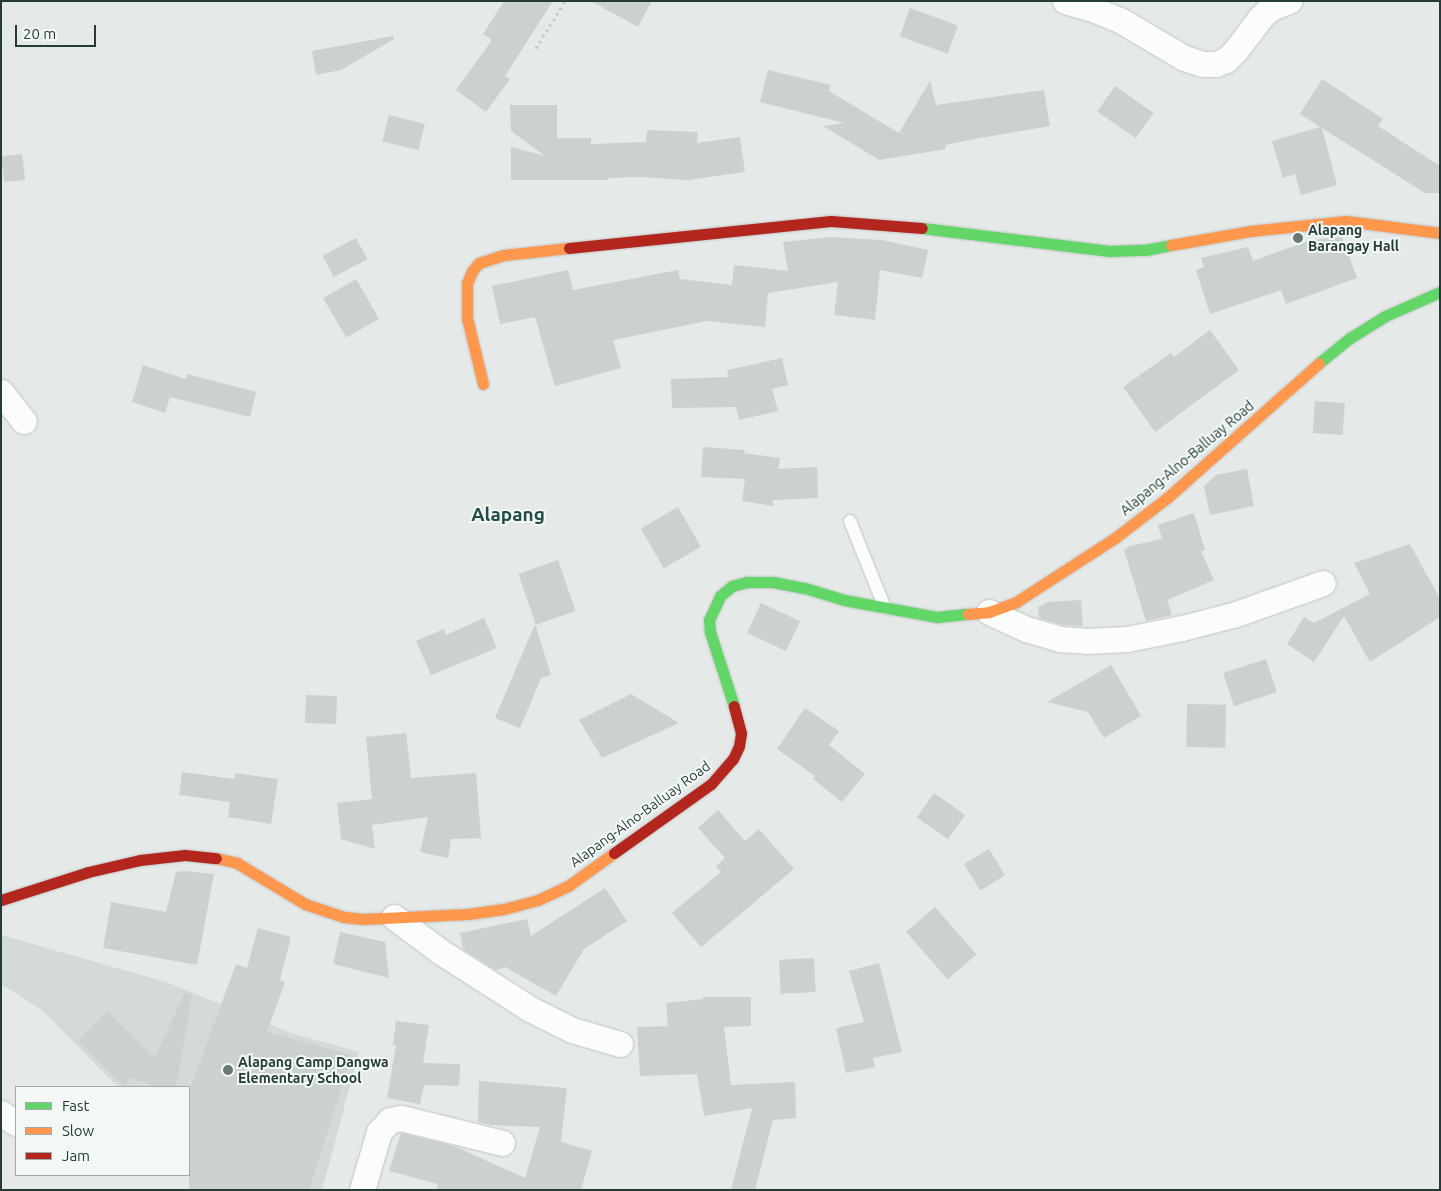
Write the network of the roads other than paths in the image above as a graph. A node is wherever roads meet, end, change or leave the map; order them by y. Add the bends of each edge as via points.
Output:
1 (1065, 1) edge
2 (1289, 1) edge
3 (1440, 233) edge
4 (1440, 292) edge
5 (482, 384) dead end
6 (1, 392) edge
7 (24, 421) dead end
8 (850, 520) dead end
9 (1323, 583) dead end
10 (885, 608) junction
11 (989, 612) junction
12 (2, 896) edge
13 (394, 917) junction
14 (620, 1044) dead end
15 (1, 1113) edge
16 (15, 1122) edge
17 (502, 1143) dead end
18 (365, 1189) edge

1 - 2 street via 1120,20 1184,58 1202,64 1226,60 1269,9
3 - 5 main road via 1346,220 1250,231 1145,250 1110,251 893,225 831,221 504,255 479,263 467,283 467,318
4 - 11 main road, Alapang-Alno-Balluay Road via 1383,317 1350,338 1316,364 1167,498 1115,538 1042,587
6 - 7 street
8 - 10 lane
9 - 11 street via 1236,614 1127,639 1060,639 1026,629
10 - 11 main road, Alapang-Alno-Balluay Road via 936,617
10 - 13 main road, Alapang-Alno-Balluay Road via 773,582 747,582 732,586 714,606 709,626 741,733 733,759 711,784 568,886 538,900 468,914
12 - 13 main road, Alapang-Alno-Balluay Road via 140,860 185,855 237,863 322,912 363,919
13 - 14 street via 538,1014 572,1030
15 - 16 street
17 - 18 street via 401,1118 390,1120 379,1132

